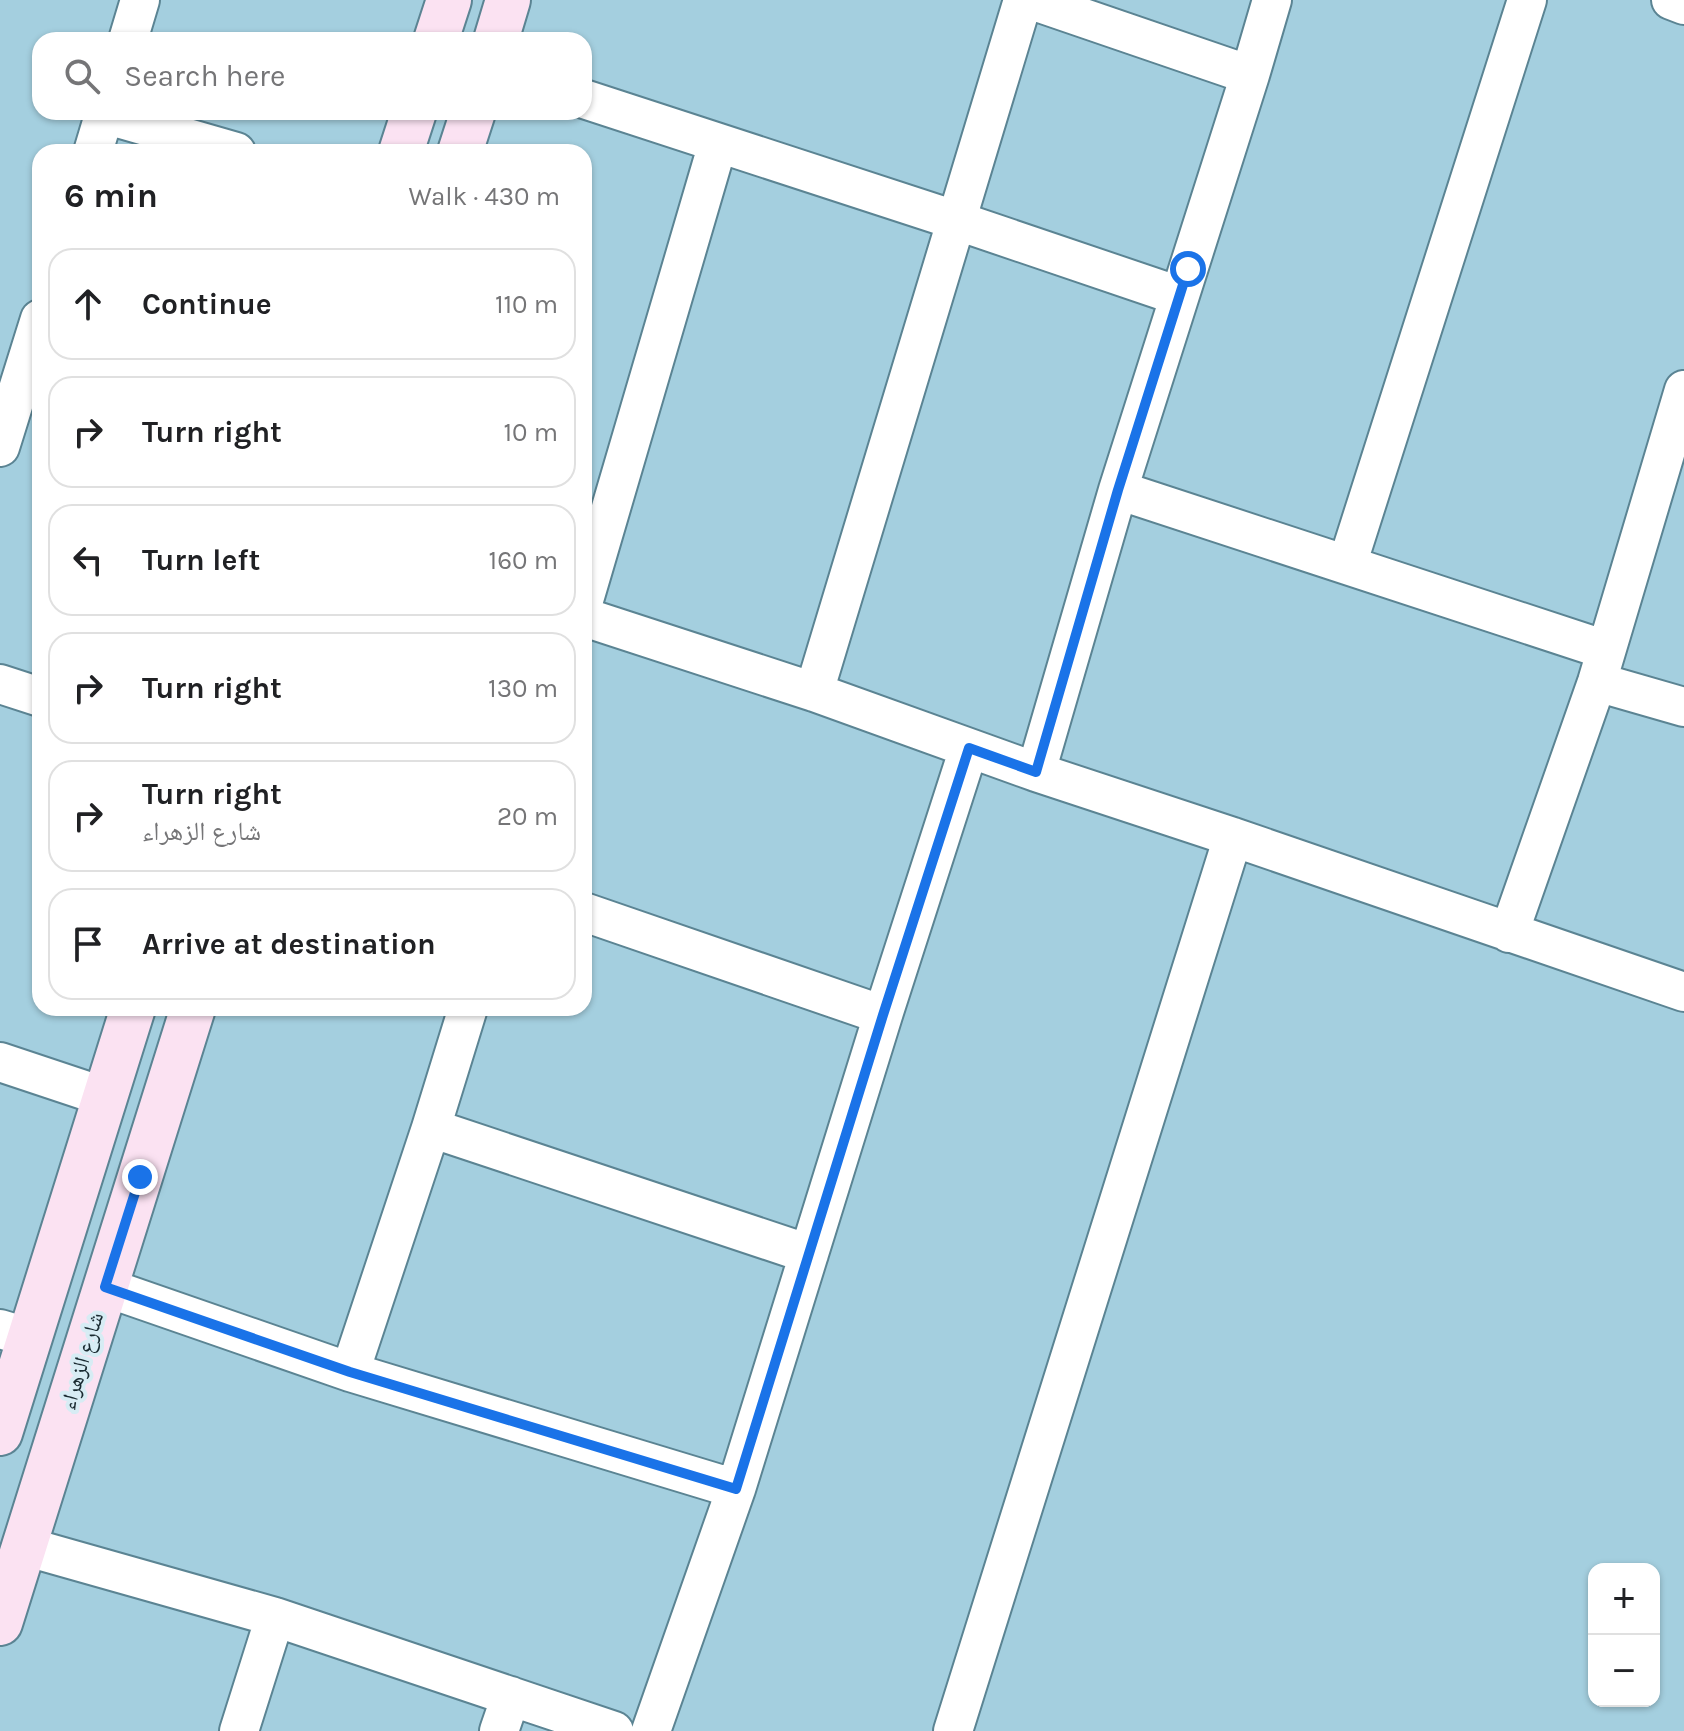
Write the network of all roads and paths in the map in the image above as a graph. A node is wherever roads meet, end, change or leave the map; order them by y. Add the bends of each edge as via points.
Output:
1 (140, 0) edge
2 (449, 0) edge
3 (508, 0) edge
4 (1023, 0) edge
5 (1031, 0) edge
6 (1272, 0) edge
7 (1527, 0) edge
8 (1671, 0) edge
9 (1684, 5) edge
10 (130, 32) edge
11 (439, 32) edge
12 (498, 32) edge
13 (1250, 75) junction
14 (592, 102) edge
15 (103, 120) edge
16 (129, 120) edge
17 (411, 120) edge
18 (470, 120) edge
19 (718, 143) junction
20 (95, 144) edge
21 (209, 144) edge
22 (404, 144) edge
23 (463, 144) edge
24 (955, 220) junction
25 (1179, 296) junction
26 (32, 334) edge
27 (11, 374) edge
28 (1684, 390) edge
29 (0, 447) edge
30 (1118, 490) junction
31 (1347, 565) junction
32 (592, 573) edge
33 (592, 620) edge
34 (1602, 666) junction
35 (0, 684) edge
36 (814, 692) junction
37 (32, 694) edge
38 (1684, 707) edge
39 (969, 748) junction
40 (1036, 772) junction
41 (1233, 837) junction
42 (592, 915) edge
43 (1509, 933) junction
44 (1684, 992) edge
45 (883, 1015) junction
46 (190, 1016) edge
47 (466, 1016) edge
48 (128, 1022) edge
49 (177, 1058) junction
50 (0, 1062) edge
51 (105, 1097) junction
52 (431, 1128) junction
53 (809, 1254) junction
54 (105, 1287) junction
55 (15, 1333) edge
56 (350, 1372) junction
57 (0, 1433) edge
58 (736, 1489) junction
59 (24, 1546) junction
60 (275, 1617) junction
61 (0, 1623) edge
62 (505, 1714) edge
63 (239, 1731) edge
64 (614, 1731) edge
65 (651, 1731) edge
66 (953, 1731) edge

1 - 10 street
2 - 11 main road
3 - 12 main road
4 - 24 street
5 - 13 street
6 - 13 street
7 - 31 street
8 - 9 street
13 - 25 street
14 - 19 street
15 - 20 street
16 - 21 street
17 - 22 main road
18 - 23 main road
19 - 24 street
19 - 32 street
24 - 25 street
24 - 36 street
25 - 30 street
26 - 27 street
27 - 29 street
28 - 34 street
30 - 31 street
30 - 40 street
31 - 34 street
33 - 36 street
34 - 38 street
34 - 43 street
35 - 37 street
36 - 39 street
39 - 40 street
39 - 45 street
40 - 41 street
41 - 43 street
41 - 66 street
42 - 45 street
43 - 44 street
45 - 53 street
46 - 49 main road, شارع الزهراء
47 - 52 street
48 - 49 main road via 163,1042
48 - 51 main road
49 - 54 main road, شارع الزهراء
50 - 51 street
51 - 55 main road
52 - 53 street
52 - 56 street
53 - 58 street
54 - 56 street
54 - 59 main road, شارع الزهراء
55 - 57 main road
56 - 58 street
58 - 65 street
59 - 60 street
59 - 61 main road, شارع الزهراء
60 - 62 street
60 - 63 street
62 - 64 street

